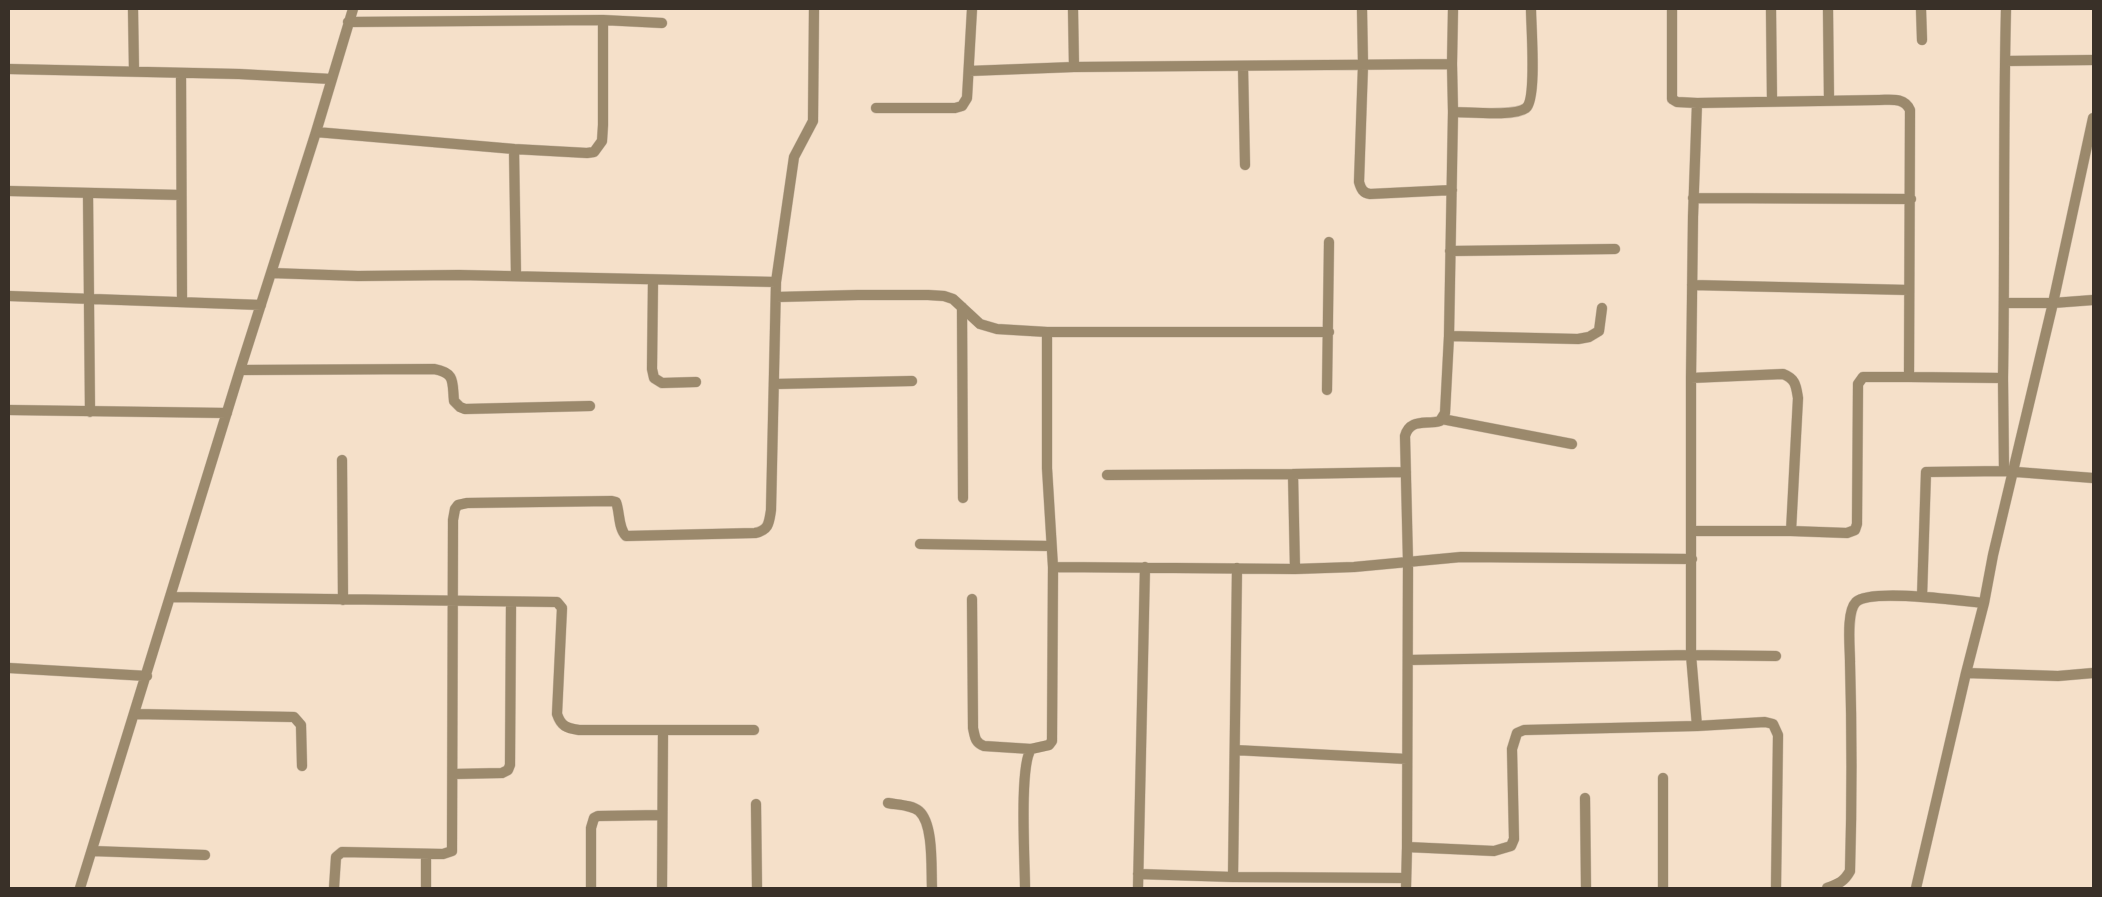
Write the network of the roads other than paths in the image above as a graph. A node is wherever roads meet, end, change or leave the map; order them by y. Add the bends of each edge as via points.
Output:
1 (133, 9) edge
2 (353, 9) edge
3 (814, 9) edge
4 (972, 9) edge
5 (1074, 9) edge
6 (1362, 9) edge
7 (1453, 9) edge
8 (1531, 9) edge
9 (1672, 9) edge
10 (1771, 9) edge
11 (1828, 9) edge
12 (1921, 9) edge
13 (2006, 9) edge
14 (603, 20) junction
15 (348, 22) junction
16 (662, 23) dead end
17 (1922, 40) dead end
18 (2093, 60) edge
19 (2005, 61) junction
20 (1452, 64) junction
21 (1363, 65) junction
22 (1243, 66) junction
23 (1074, 67) junction
24 (9, 69) edge
25 (134, 71) junction
26 (969, 71) junction
27 (181, 73) junction
28 (332, 79) junction
29 (1772, 101) junction
30 (1829, 101) junction
31 (1697, 103) junction
32 (876, 108) dead end
33 (1453, 112) junction
34 (2093, 118) edge
35 (316, 132) junction
36 (514, 149) junction
37 (1245, 165) dead end
38 (1452, 190) junction
39 (9, 191) edge
40 (88, 193) junction
41 (181, 195) junction
42 (1693, 198) junction
43 (1911, 199) junction
44 (1329, 242) dead end
45 (1615, 249) dead end
46 (1450, 251) junction
47 (271, 273) junction
48 (516, 276) junction
49 (654, 280) junction
50 (776, 282) junction
51 (1692, 285) junction
52 (1909, 290) junction
53 (9, 296) edge
54 (776, 297) junction
55 (88, 299) junction
56 (2093, 300) edge
57 (182, 302) junction
58 (2004, 303) junction
59 (2053, 303) junction
60 (261, 305) junction
61 (962, 307) junction
62 (1602, 308) dead end
63 (1047, 332) junction
64 (1329, 332) junction
65 (1449, 336) junction
66 (240, 370) junction
67 (1909, 377) junction
68 (1691, 378) junction
69 (2003, 378) junction
70 (912, 381) dead end
71 (696, 382) dead end
72 (775, 384) junction
73 (1328, 390) dead end
74 (590, 406) dead end
75 (9, 410) edge
76 (90, 412) junction
77 (227, 413) junction
78 (1442, 419) junction
79 (1572, 444) dead end
80 (342, 460) dead end
81 (1406, 472) junction
82 (2009, 472) junction
83 (1292, 474) junction
84 (1107, 475) dead end
85 (2093, 478) edge
86 (963, 498) dead end
87 (1691, 531) junction
88 (1791, 531) junction
89 (920, 544) dead end
90 (1051, 546) junction
91 (1692, 559) junction
92 (1408, 562) junction
93 (1053, 567) junction
94 (1145, 567) junction
95 (1237, 568) junction
96 (1295, 569) junction
97 (171, 597) junction
98 (1922, 597) junction
99 (972, 599) dead end
100 (343, 600) junction
101 (454, 602) junction
102 (511, 603) junction
103 (1984, 603) junction
104 (1691, 655) junction
105 (1776, 656) dead end
106 (1408, 660) junction
107 (9, 668) edge
108 (1966, 673) junction
109 (2093, 673) edge
110 (147, 676) junction
111 (135, 714) junction
112 (1697, 726) junction
113 (663, 730) junction
114 (754, 730) dead end
115 (1031, 749) junction
116 (1235, 750) junction
117 (1407, 759) junction
118 (302, 766) dead end
119 (453, 774) junction
120 (1664, 778) dead end
121 (1585, 798) dead end
122 (888, 803) dead end
123 (756, 804) dead end
124 (662, 815) junction
125 (1407, 847) junction
126 (92, 851) junction
127 (426, 854) junction
128 (205, 855) dead end
129 (1138, 874) junction
130 (1233, 877) junction
131 (1406, 883) edge
132 (80, 888) edge
133 (334, 888) edge
134 (426, 888) edge
135 (591, 888) edge
136 (662, 888) edge
137 (757, 888) edge
138 (932, 888) edge
139 (1025, 888) edge
140 (1138, 888) edge
141 (1586, 888) edge
142 (1663, 888) edge
143 (1776, 888) edge
144 (1827, 888) edge
145 (1916, 888) edge

1 - 25 street
2 - 15 street
3 - 50 street via 813,121 794,157
4 - 26 street
5 - 23 street
6 - 21 street
7 - 20 street
8 - 33 street via 1533,86 1531,101 1526,108 1511,112
9 - 31 street via 1672,99
10 - 29 street
11 - 30 street
12 - 17 street
13 - 19 street
14 - 15 street
14 - 16 street
14 - 36 street via 604,107 602,141 598,148 586,153
15 - 28 street
18 - 19 street
19 - 58 street
20 - 21 street
20 - 33 street
21 - 22 street
21 - 38 street via 1361,189 1370,194
22 - 23 street
22 - 37 street
23 - 26 street
24 - 25 street
25 - 27 street
26 - 32 street via 967,98 962,106
27 - 28 street
27 - 41 street
28 - 35 street
29 - 30 street
29 - 31 street
30 - 43 street via 1897,100 1908,105
31 - 42 street
33 - 38 street
34 - 59 street
35 - 36 street
35 - 47 street
36 - 48 street
38 - 46 street
39 - 40 street
40 - 41 street
40 - 55 street
41 - 57 street
42 - 43 street
42 - 51 street
43 - 52 street
44 - 64 street
45 - 46 street
46 - 65 street
47 - 48 street
47 - 60 street
48 - 49 street
49 - 50 street
49 - 71 street via 654,378 662,383
50 - 54 street
51 - 52 street
51 - 68 street
52 - 67 street
53 - 55 street
54 - 61 street via 928,295 953,299
54 - 72 street
55 - 57 street
55 - 76 street
56 - 59 street
57 - 60 street
58 - 59 street
58 - 69 street
59 - 82 street
60 - 66 street
61 - 63 street via 980,324 997,329
61 - 86 street
62 - 65 street via 1598,331 1589,337
63 - 64 street
63 - 90 street via 1047,468
64 - 73 street
65 - 78 street via 1446,403
66 - 74 street via 434,369 449,374 454,401 465,409
66 - 77 street
67 - 69 street
67 - 88 street via 1863,377 1858,384 1855,530 1848,533
68 - 87 street
68 - 88 street via 1783,374 1795,383 1798,398
69 - 82 street
70 - 72 street
72 - 101 street via 771,510 764,531 626,536 616,502 612,501 458,505 453,520
75 - 76 street
76 - 77 street
77 - 97 street
78 - 79 street
78 - 81 street via 1407,428
80 - 100 street
81 - 83 street
81 - 92 street
82 - 85 street
82 - 98 street via 1926,472
82 - 103 street
83 - 84 street
83 - 96 street
87 - 88 street
87 - 91 street
89 - 90 street
90 - 93 street
91 - 92 street via 1461,557
91 - 104 street
92 - 96 street
92 - 106 street
93 - 94 street
93 - 115 street via 1052,741 1049,745
94 - 95 street
94 - 129 street
95 - 96 street
95 - 116 street
97 - 100 street
97 - 110 street
98 - 103 street
98 - 144 street via 1864,598 1851,609 1850,871 1846,879
99 - 115 street via 975,740 984,746
100 - 101 street
101 - 102 street
101 - 119 street
102 - 113 street via 554,602 562,608 557,714 566,728
102 - 119 street via 510,765 502,773
103 - 108 street
104 - 105 street
104 - 106 street
104 - 112 street
106 - 117 street
107 - 110 street
108 - 109 street via 2058,676
108 - 145 street
110 - 111 street
111 - 118 street via 294,717 301,725
111 - 126 street
112 - 125 street via 1524,730 1517,733 1512,749 1514,839 1511,846 1494,851
112 - 143 street via 1765,722 1773,724 1776,729 1779,772
113 - 114 street
113 - 124 street
115 - 139 street via 1026,765
116 - 117 street
116 - 130 street
117 - 125 street
119 - 127 street via 452,851
120 - 142 street
121 - 141 street
122 - 138 street via 913,808 924,816 929,829
123 - 137 street
124 - 135 street via 594,818 591,828
124 - 136 street
125 - 131 street
126 - 128 street
126 - 132 street
127 - 133 street via 342,852 335,864
127 - 134 street
129 - 130 street
129 - 140 street
130 - 131 street

